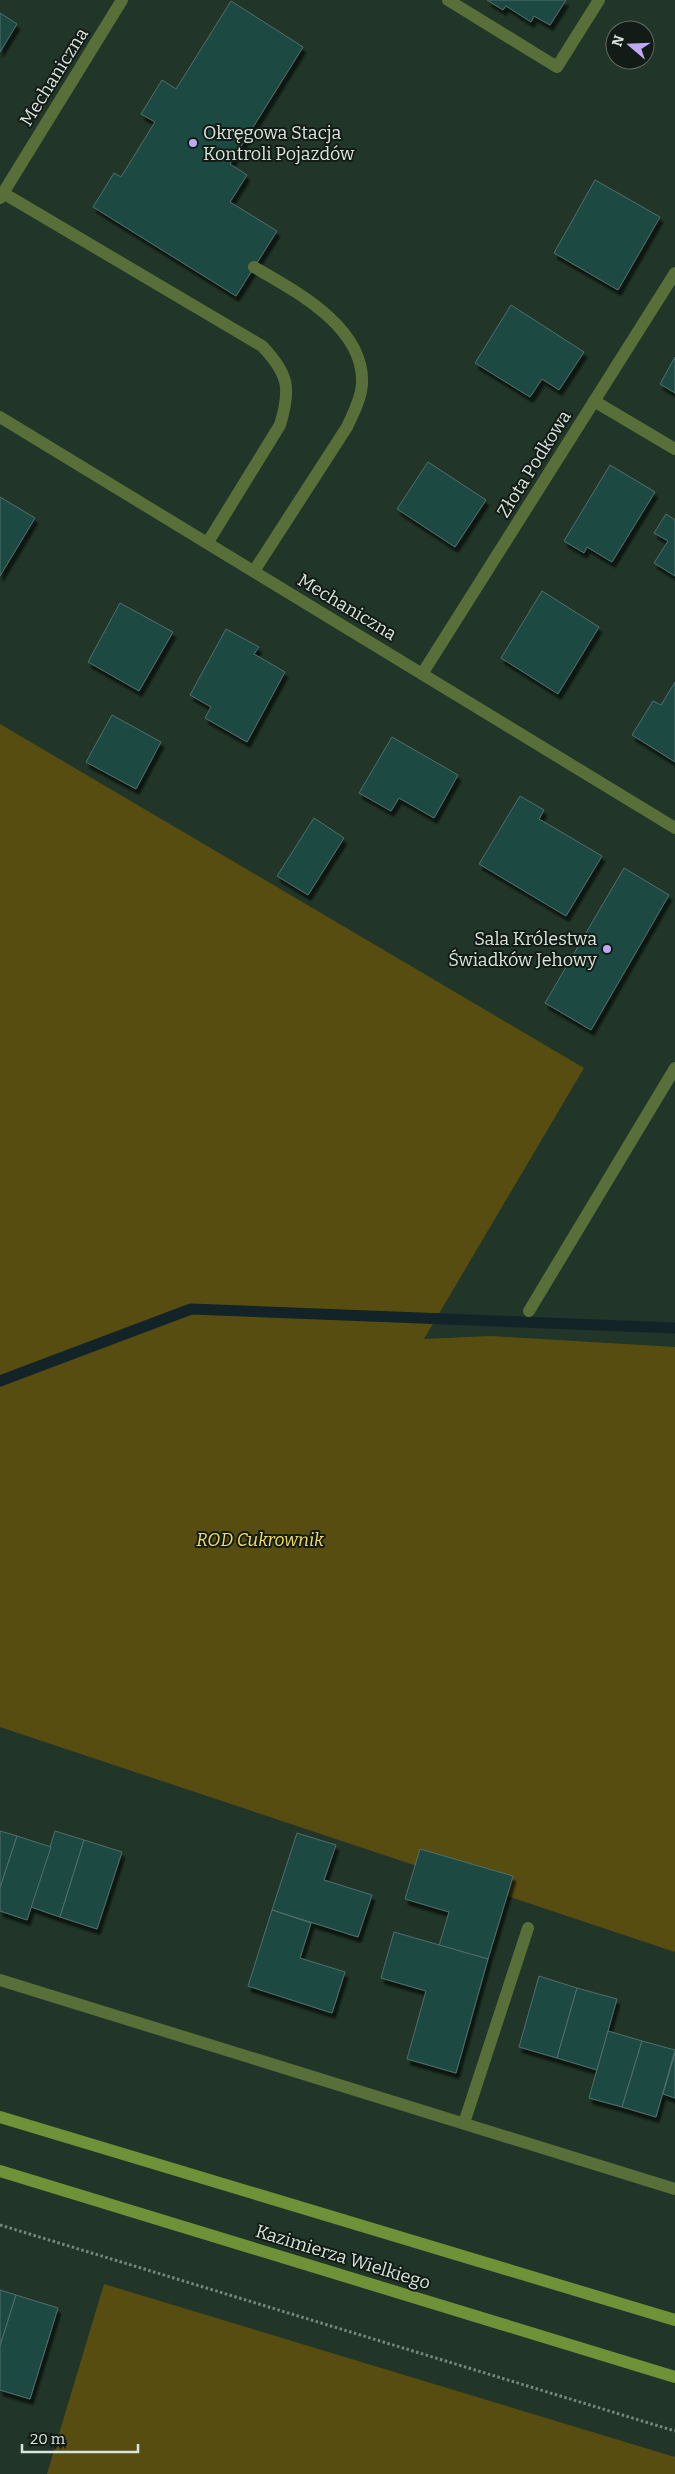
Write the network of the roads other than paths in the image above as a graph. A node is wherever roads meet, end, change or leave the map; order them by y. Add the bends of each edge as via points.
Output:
1 (122, 0) edge
2 (448, 0) edge
3 (599, 0) edge
4 (2, 196) edge
5 (254, 267) dead end
6 (675, 272) edge
7 (594, 400) junction
8 (0, 417) edge
9 (675, 449) edge
10 (208, 542) junction
11 (254, 571) junction
12 (422, 674) junction
13 (675, 828) edge
14 (675, 1068) edge
15 (529, 1311) dead end
16 (528, 1928) dead end
17 (0, 1980) edge
18 (0, 2117) edge
19 (464, 2123) junction
20 (0, 2171) edge
21 (675, 2189) edge
22 (675, 2320) edge
23 (675, 2377) edge

1 - 4 street, Mechaniczna
2 - 3 street via 557,67
4 - 10 street via 262,346 279,364 286,381 286,405 280,425
5 - 11 street via 303,296 332,320 348,340 358,362 362,383 347,427
6 - 7 street, Złota Podkowa
7 - 9 street
7 - 12 street, Złota Podkowa
8 - 10 street, Mechaniczna
10 - 11 street, Mechaniczna
11 - 12 street, Mechaniczna
12 - 13 street, Mechaniczna
14 - 15 street
16 - 19 street
17 - 19 street
18 - 22 main road, Kazimierza Wielkiego
19 - 21 street
20 - 23 main road, Kazimierza Wielkiego

